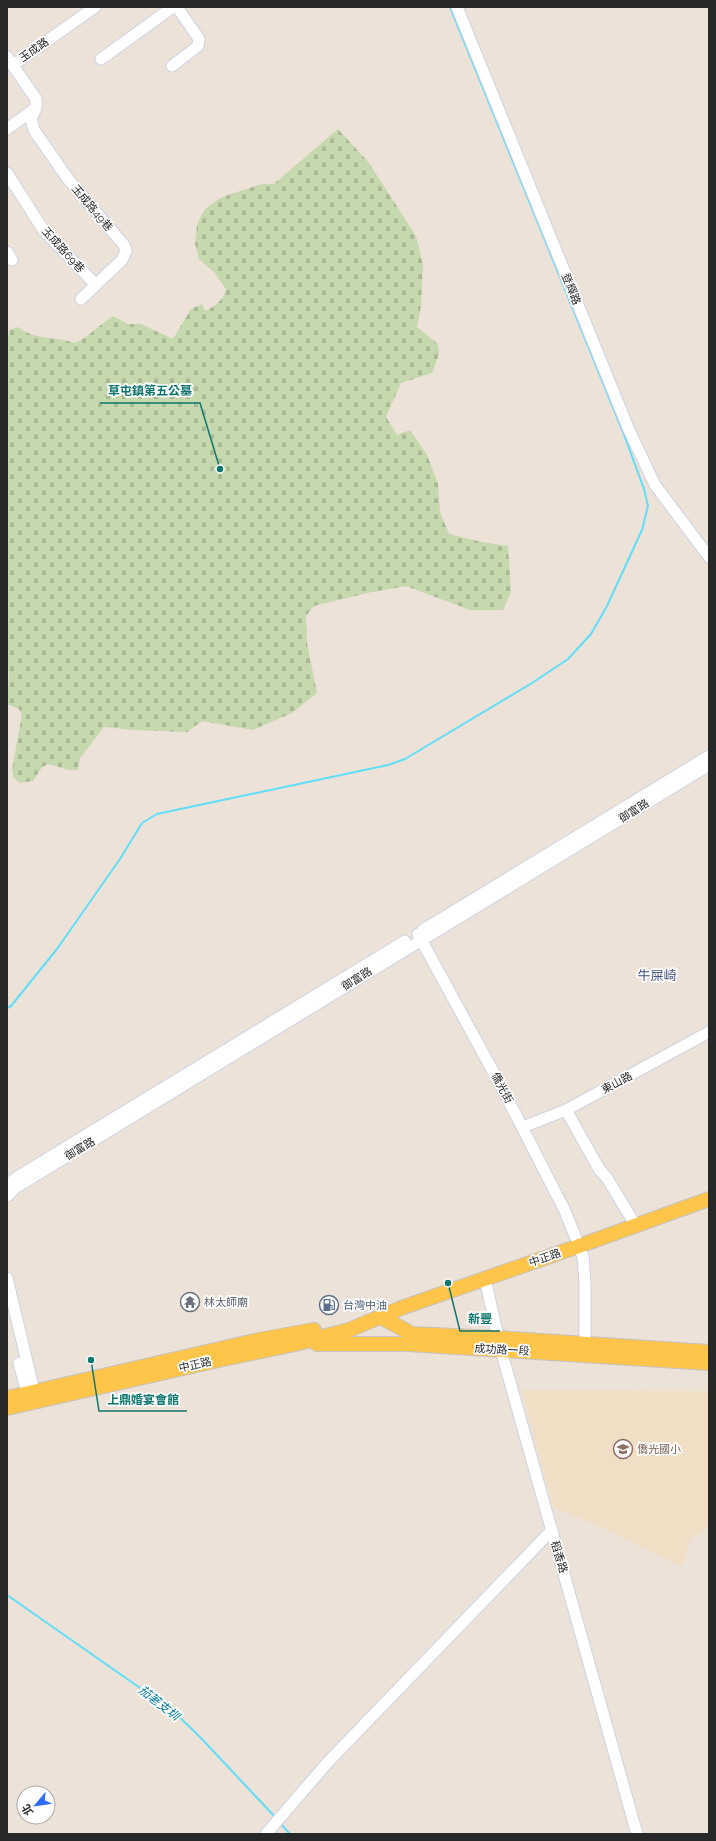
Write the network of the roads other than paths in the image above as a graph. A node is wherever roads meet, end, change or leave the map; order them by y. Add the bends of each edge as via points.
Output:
1 (95, 7) edge
2 (173, 7) edge
3 (176, 7) edge
4 (457, 7) edge
5 (101, 60) dead end
6 (10, 61) edge
7 (172, 66) dead end
8 (36, 108) junction
9 (7, 129) edge
10 (7, 173) edge
11 (96, 285) junction
12 (81, 299) dead end
13 (709, 557) edge
14 (709, 756) edge
15 (709, 765) edge
16 (420, 936) junction
17 (709, 1032) edge
18 (566, 1110) junction
19 (522, 1127) junction
20 (7, 1185) edge
21 (7, 1196) edge
22 (709, 1199) edge
23 (636, 1226) junction
24 (579, 1246) junction
25 (7, 1278) edge
26 (485, 1279) junction
27 (7, 1311) edge
28 (381, 1316) junction
29 (295, 1344) junction
30 (499, 1344) junction
31 (585, 1350) junction
32 (709, 1352) edge
33 (709, 1363) edge
34 (30, 1396) junction
35 (7, 1398) edge
36 (7, 1408) edge
37 (552, 1530) junction
38 (266, 1834) edge
39 (637, 1834) edge

1 - 6 street, 玉成路
2 - 5 street
3 - 7 street via 199,39 198,46
4 - 13 street, 登輝路 via 630,434 655,485
6 - 8 street, 玉成路 via 36,99
8 - 9 street
8 - 11 street, 玉成路49巷 via 31,119 34,130 68,179 124,245 126,251 122,260
10 - 11 street, 玉成路69巷 via 44,231
11 - 12 street, 玉成路49巷
14 - 16 street, 御富路
15 - 16 street, 御富路 via 515,885
16 - 19 street, 僑光街
16 - 20 street, 御富路
16 - 21 street, 御富路 via 14,1188
17 - 18 street, 東山路
18 - 19 street, 東山路
18 - 23 street via 598,1169 607,1178
19 - 24 street, 僑光街 via 565,1211
22 - 23 main road, 中正路
23 - 24 main road, 中正路
24 - 26 main road, 中正路
24 - 31 street, 僑光街 via 583,1257 585,1283
25 - 34 street
26 - 28 main road, 中正路
26 - 30 street, 稻香路
27 - 34 street
28 - 29 main road, 中正路 via 349,1330
28 - 30 main road, 成功路一段 via 412,1334
28 - 34 main road, 中正路 via 259,1340
29 - 30 main road, 成功路一段
29 - 34 main road, 中正路
30 - 31 main road, 成功路一段
30 - 37 street, 稻香路
31 - 32 main road, 成功路一段
31 - 33 main road, 成功路一段
34 - 35 main road, 中正路
34 - 36 main road, 中正路
37 - 38 street via 328,1762
37 - 39 street, 稻香路

